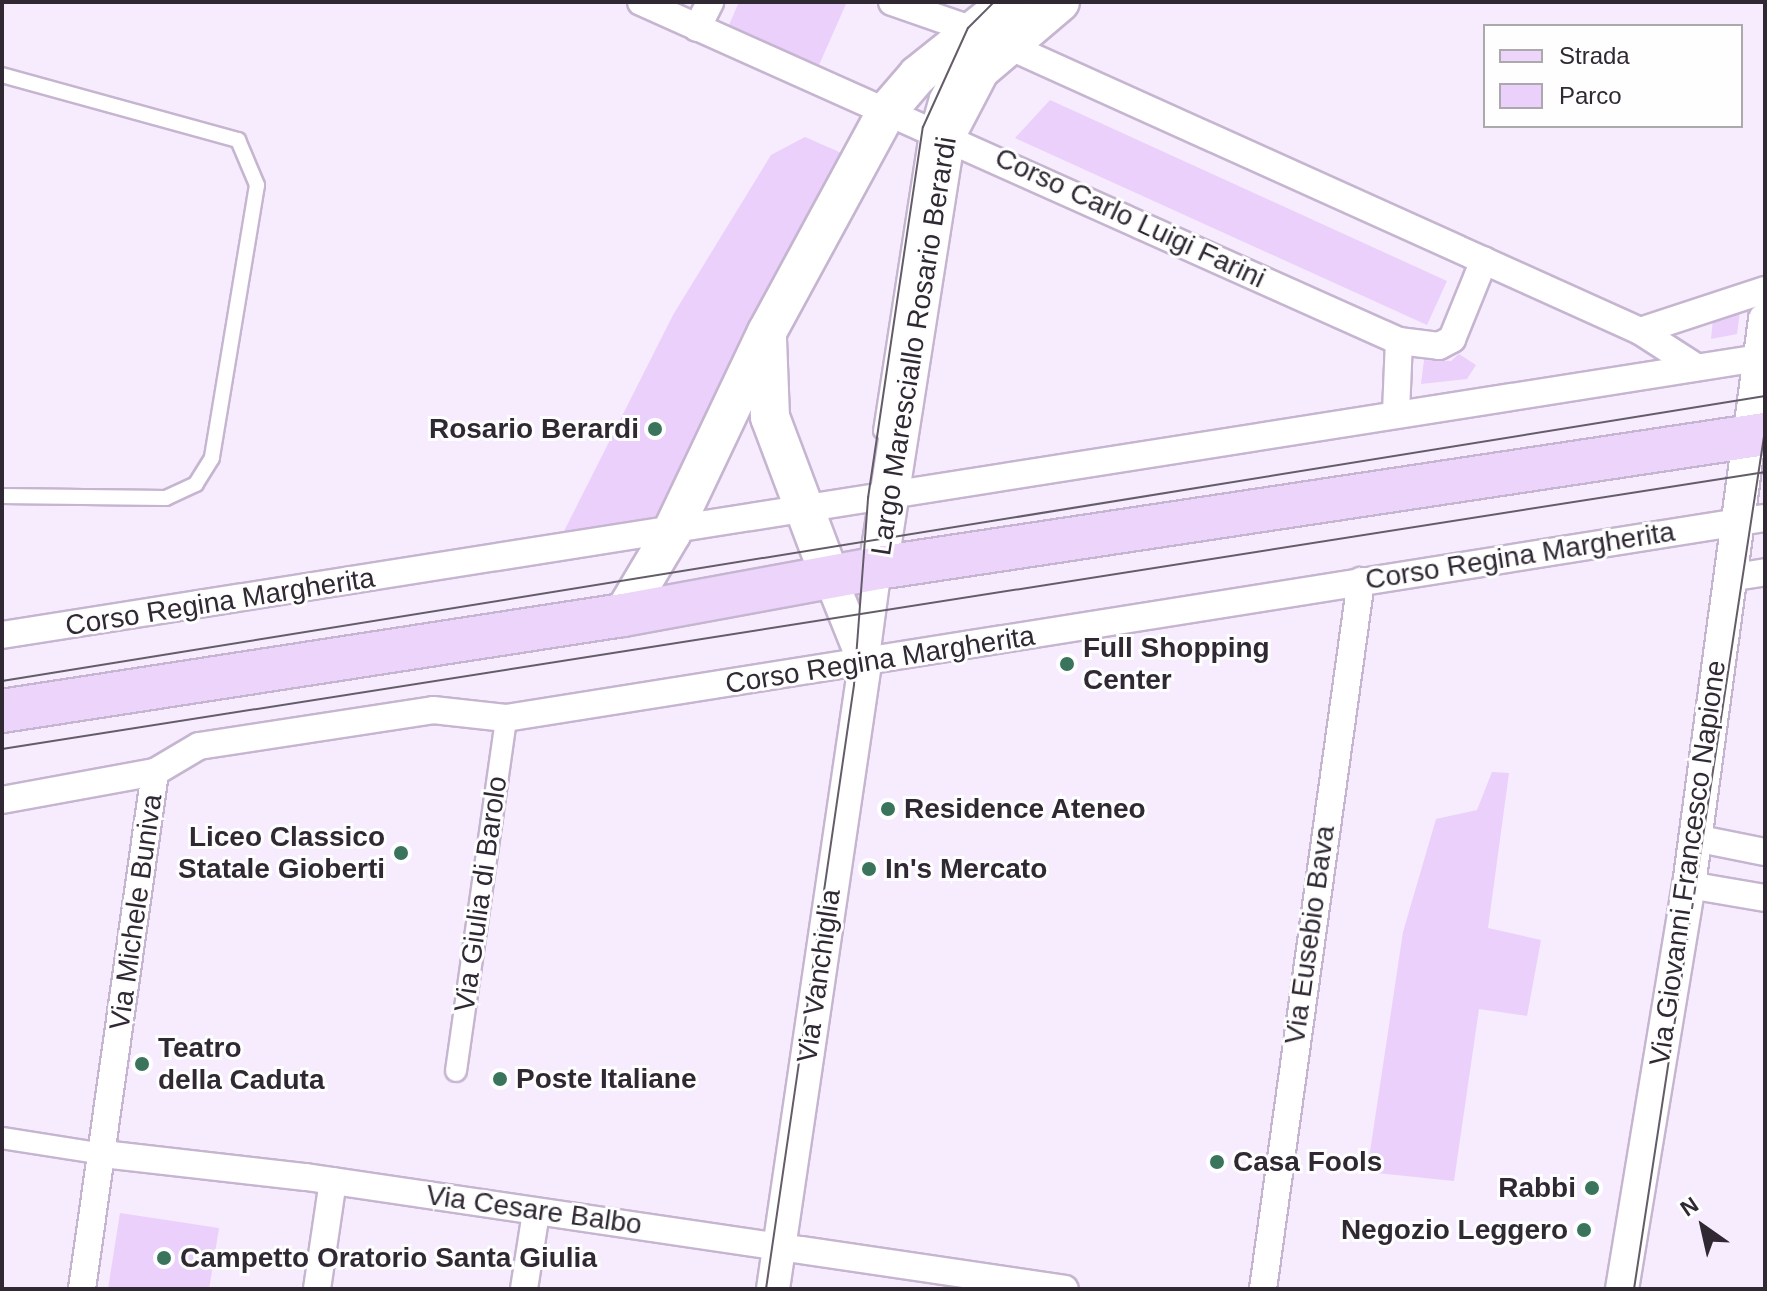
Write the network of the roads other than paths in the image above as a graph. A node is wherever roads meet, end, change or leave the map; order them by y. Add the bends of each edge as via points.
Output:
1 (641, 2) edge
2 (710, 2) edge
3 (892, 2) edge
4 (1009, 2) edge
5 (1060, 2) edge
6 (988, 25) edge
7 (697, 28) junction
8 (2, 75) edge
9 (887, 111) junction
10 (937, 132) junction
11 (1484, 260) junction
12 (1765, 290) edge
13 (1765, 319) edge
14 (1640, 331) junction
15 (767, 332) junction
16 (1399, 341) junction
17 (1761, 357) edge
18 (1696, 367) junction
19 (1396, 412) junction
20 (1756, 435) edge
21 (879, 444) dead end
22 (879, 490) junction
23 (2, 496) edge
24 (801, 510) junction
25 (1751, 520) edge
26 (671, 534) junction
27 (859, 572) junction
28 (1765, 572) edge
29 (1729, 578) junction
30 (1361, 581) junction
31 (623, 615) junction
32 (2, 635) edge
33 (865, 664) junction
34 (2, 711) edge
35 (506, 718) junction
36 (155, 772) junction
37 (2, 800) edge
38 (1695, 838) junction
39 (1765, 852) edge
40 (1689, 885) junction
41 (1765, 898) edge
42 (456, 1071) dead end
43 (2, 1138) edge
44 (103, 1154) junction
45 (333, 1181) junction
46 (536, 1212) junction
47 (780, 1245) junction
48 (82, 1289) edge
49 (317, 1289) edge
50 (524, 1289) edge
51 (773, 1289) edge
52 (1065, 1289) edge
53 (1263, 1289) edge
54 (1622, 1289) edge

1 - 7 street, Corso Carlo Luigi Farini
2 - 7 street
3 - 6 street
4 - 6 main road
5 - 6 main road
6 - 9 main road via 918,75
6 - 10 main road, Largo Maresciallo Rosario Berardi via 970,85
6 - 11 street
7 - 9 street, Corso Carlo Luigi Farini
8 - 23 lane via 238,140 257,185 212,458 196,484 166,498
9 - 10 street, Corso Carlo Luigi Farini
9 - 15 main road
10 - 16 street, Corso Carlo Luigi Farini
10 - 21 lane
10 - 22 main road, Largo Maresciallo Rosario Berardi
11 - 14 street
11 - 16 street, Corso Carlo Luigi Farini via 1452,339 1439,346
12 - 14 street
13 - 17 street, Via Giovanni Francesco Napione
14 - 18 street
15 - 24 main road, Largo Maresciallo Rosario Berardi via 770,417
15 - 26 main road
16 - 19 street
17 - 18 street, Corso Regina Margherita
17 - 20 street, Via Giovanni Francesco Napione
18 - 19 street, Corso Regina Margherita
19 - 22 street, Corso Regina Margherita
20 - 25 street, Via Giovanni Francesco Napione
20 - 27 main road
22 - 24 street, Corso Regina Margherita
22 - 27 main road, Largo Maresciallo Rosario Berardi
24 - 26 street, Corso Regina Margherita
24 - 27 main road, Largo Maresciallo Rosario Berardi
25 - 29 street, Via Giovanni Francesco Napione
25 - 30 street, Corso Regina Margherita
26 - 31 main road
26 - 32 street, Corso Regina Margherita
27 - 31 main road
27 - 33 street, Largo Maresciallo Rosario Berardi
27 - 33 street, Largo Maresciallo Rosario Berardi
28 - 29 street
29 - 38 street, Via Giovanni Francesco Napione
30 - 33 street, Corso Regina Margherita
30 - 53 street, Via Eusebio Bava
31 - 34 main road
33 - 35 street, Corso Regina Margherita
33 - 47 street, Via Vanchiglia
35 - 36 street, Corso Regina Margherita via 433,710 199,746
35 - 42 street, Via Giulia di Barolo
36 - 37 street, Corso Regina Margherita
36 - 44 street, Via Michele Buniva
38 - 39 street
38 - 40 street, Via Giovanni Francesco Napione
40 - 41 street
40 - 54 street, Via Giovanni Francesco Napione
43 - 44 street, Via Cesare Balbo
44 - 45 street, Via Cesare Balbo
44 - 48 street, Via Michele Buniva
45 - 46 street, Via Cesare Balbo
45 - 49 street
46 - 47 street, Via Cesare Balbo
46 - 50 street
47 - 51 street, Via Vanchiglia
47 - 52 street, Via Cesare Balbo

